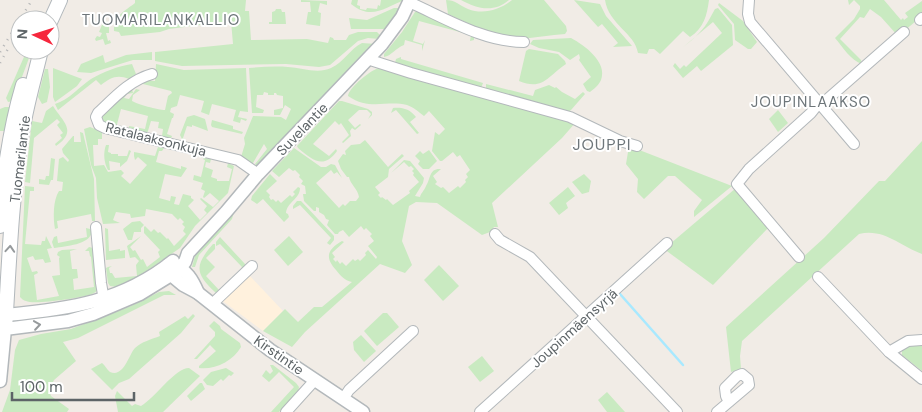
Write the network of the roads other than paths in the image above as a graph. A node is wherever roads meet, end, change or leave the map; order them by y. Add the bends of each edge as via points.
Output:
1 (748, 0) edge
2 (410, 1) edge
3 (904, 32) dead end
4 (524, 42) dead end
5 (368, 59) junction
6 (33, 60) edge
7 (38, 60) edge
8 (152, 74) dead end
9 (819, 103) junction
10 (854, 144) dead end
11 (637, 146) dead end
12 (258, 174) junction
13 (0, 226) edge
14 (96, 227) dead end
15 (495, 234) dead end
16 (667, 243) dead end
17 (799, 257) dead end
18 (252, 266) dead end
19 (173, 269) junction
20 (818, 277) dead end
21 (105, 304) junction
22 (212, 304) junction
23 (586, 317) junction
24 (3, 322) edge
25 (412, 332) dead end
26 (922, 340) edge
27 (889, 352) junction
28 (922, 378) edge
29 (315, 380) junction
30 (0, 381) edge
31 (343, 399) junction
32 (730, 402) dead end
33 (286, 412) edge
34 (362, 412) edge
35 (480, 412) edge
36 (677, 412) edge
37 (717, 412) edge

1 - 9 street via 750,22
2 - 4 street via 478,32 509,42
2 - 5 street, Suvelantie via 393,30
3 - 9 street via 823,103
5 - 11 street via 570,117
5 - 12 street, Suvelantie
6 - 13 main road, Tuomarilantie via 13,121
24 -> 7 main road, Tuomarilantie via 21,140
8 - 12 street, Ratalaaksonkuja via 140,78 119,93 98,113 99,125 238,160
9 - 10 street
9 - 17 street via 737,184
12 - 19 street, Suvelantie via 188,253 184,262
14 - 21 street via 100,283
15 - 23 street via 530,257
16 - 23 street, Joupinmäensyrjä
18 - 22 street
19 - 21 street, Suvelantie via 146,280
19 - 22 street, Kirstintie via 187,288
20 - 27 street
21 - 24 street, Suvelantie via 73,320
22 - 29 street, Kirstintie via 270,350
23 - 35 street, Joupinmäensyrjä
23 - 36 street
24 - 30 street
25 - 31 street
26 - 27 street via 908,341
27 - 28 street
29 - 31 street, Kirstintie
29 - 33 street
31 - 34 street, Kirstintie
32 - 37 street

